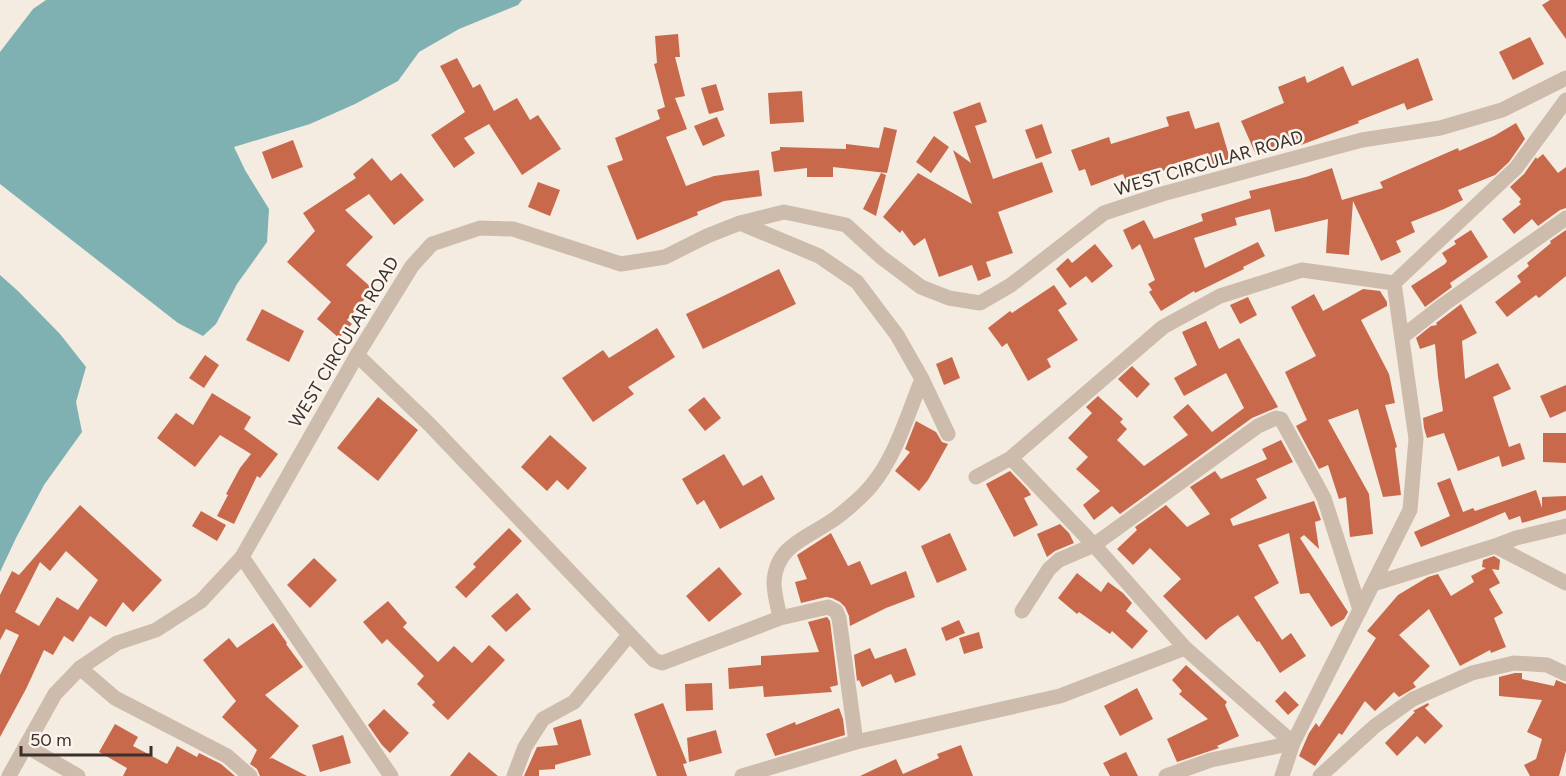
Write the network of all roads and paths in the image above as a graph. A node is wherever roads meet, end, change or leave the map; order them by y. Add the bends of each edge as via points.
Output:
1 (1566, 78) edge
2 (1566, 100) edge
3 (1566, 218) edge
4 (740, 223) junction
5 (1395, 283) junction
6 (1402, 337) junction
7 (357, 355) junction
8 (922, 379) junction
9 (948, 434) dead end
10 (1011, 458) junction
11 (976, 477) dead end
12 (1566, 526) edge
13 (1094, 545) junction
14 (1495, 546) junction
15 (242, 557) junction
16 (1566, 583) edge
17 (1373, 584) junction
18 (1360, 610) junction
19 (1022, 611) dead end
20 (780, 618) junction
21 (629, 635) junction
22 (1185, 648) junction
23 (80, 668) junction
24 (1566, 674) edge
25 (856, 742) junction
26 (1293, 743) junction
27 (26, 746) junction
28 (9, 776) edge
29 (78, 776) edge
30 (250, 776) edge
31 (391, 776) edge
32 (514, 776) edge
33 (742, 776) edge
34 (1166, 776) edge
35 (1282, 776) edge
36 (1320, 776) edge

1 - 4 street, WEST CIRCULAR ROAD via 1502,110 1440,128 1362,140 1104,213 1011,285 980,303 949,298 921,287 846,225 784,212
2 - 5 street via 1516,168
3 - 6 street
4 - 7 street, WEST CIRCULAR ROAD via 665,257 621,264 513,229 480,228 432,244 412,266
4 - 8 street via 819,256 857,282 897,335
5 - 6 street
5 - 10 street via 1302,270 1220,296 1163,327
6 - 17 street via 1416,440 1410,510
7 - 15 street, WEST CIRCULAR ROAD
7 - 21 street via 430,425
8 - 9 street
8 - 20 street via 888,463 870,488 832,521 795,542 782,555 774,584
10 - 11 street
10 - 13 street
12 - 14 street
13 - 18 street via 1258,426 1281,419 1324,498
13 - 19 street via 1059,560 1049,569
13 - 22 street
14 - 16 street
14 - 17 street
15 - 23 street, WEST CIRCULAR ROAD via 201,601 156,630 117,644
15 - 31 street
17 - 18 street
18 - 26 street
20 - 21 street via 662,663
20 - 25 street via 828,607 836,611
21 - 32 street via 574,702 543,719 525,747
22 - 25 street via 1060,696
22 - 26 street
23 - 27 street, WEST CIRCULAR ROAD via 55,694
23 - 30 street via 115,698 226,756
24 - 36 street via 1547,665 1514,663 1472,673 1413,699 1375,726
25 - 33 street
26 - 34 street via 1211,760
26 - 35 street
27 - 28 street, WEST CIRCULAR ROAD
27 - 29 street

